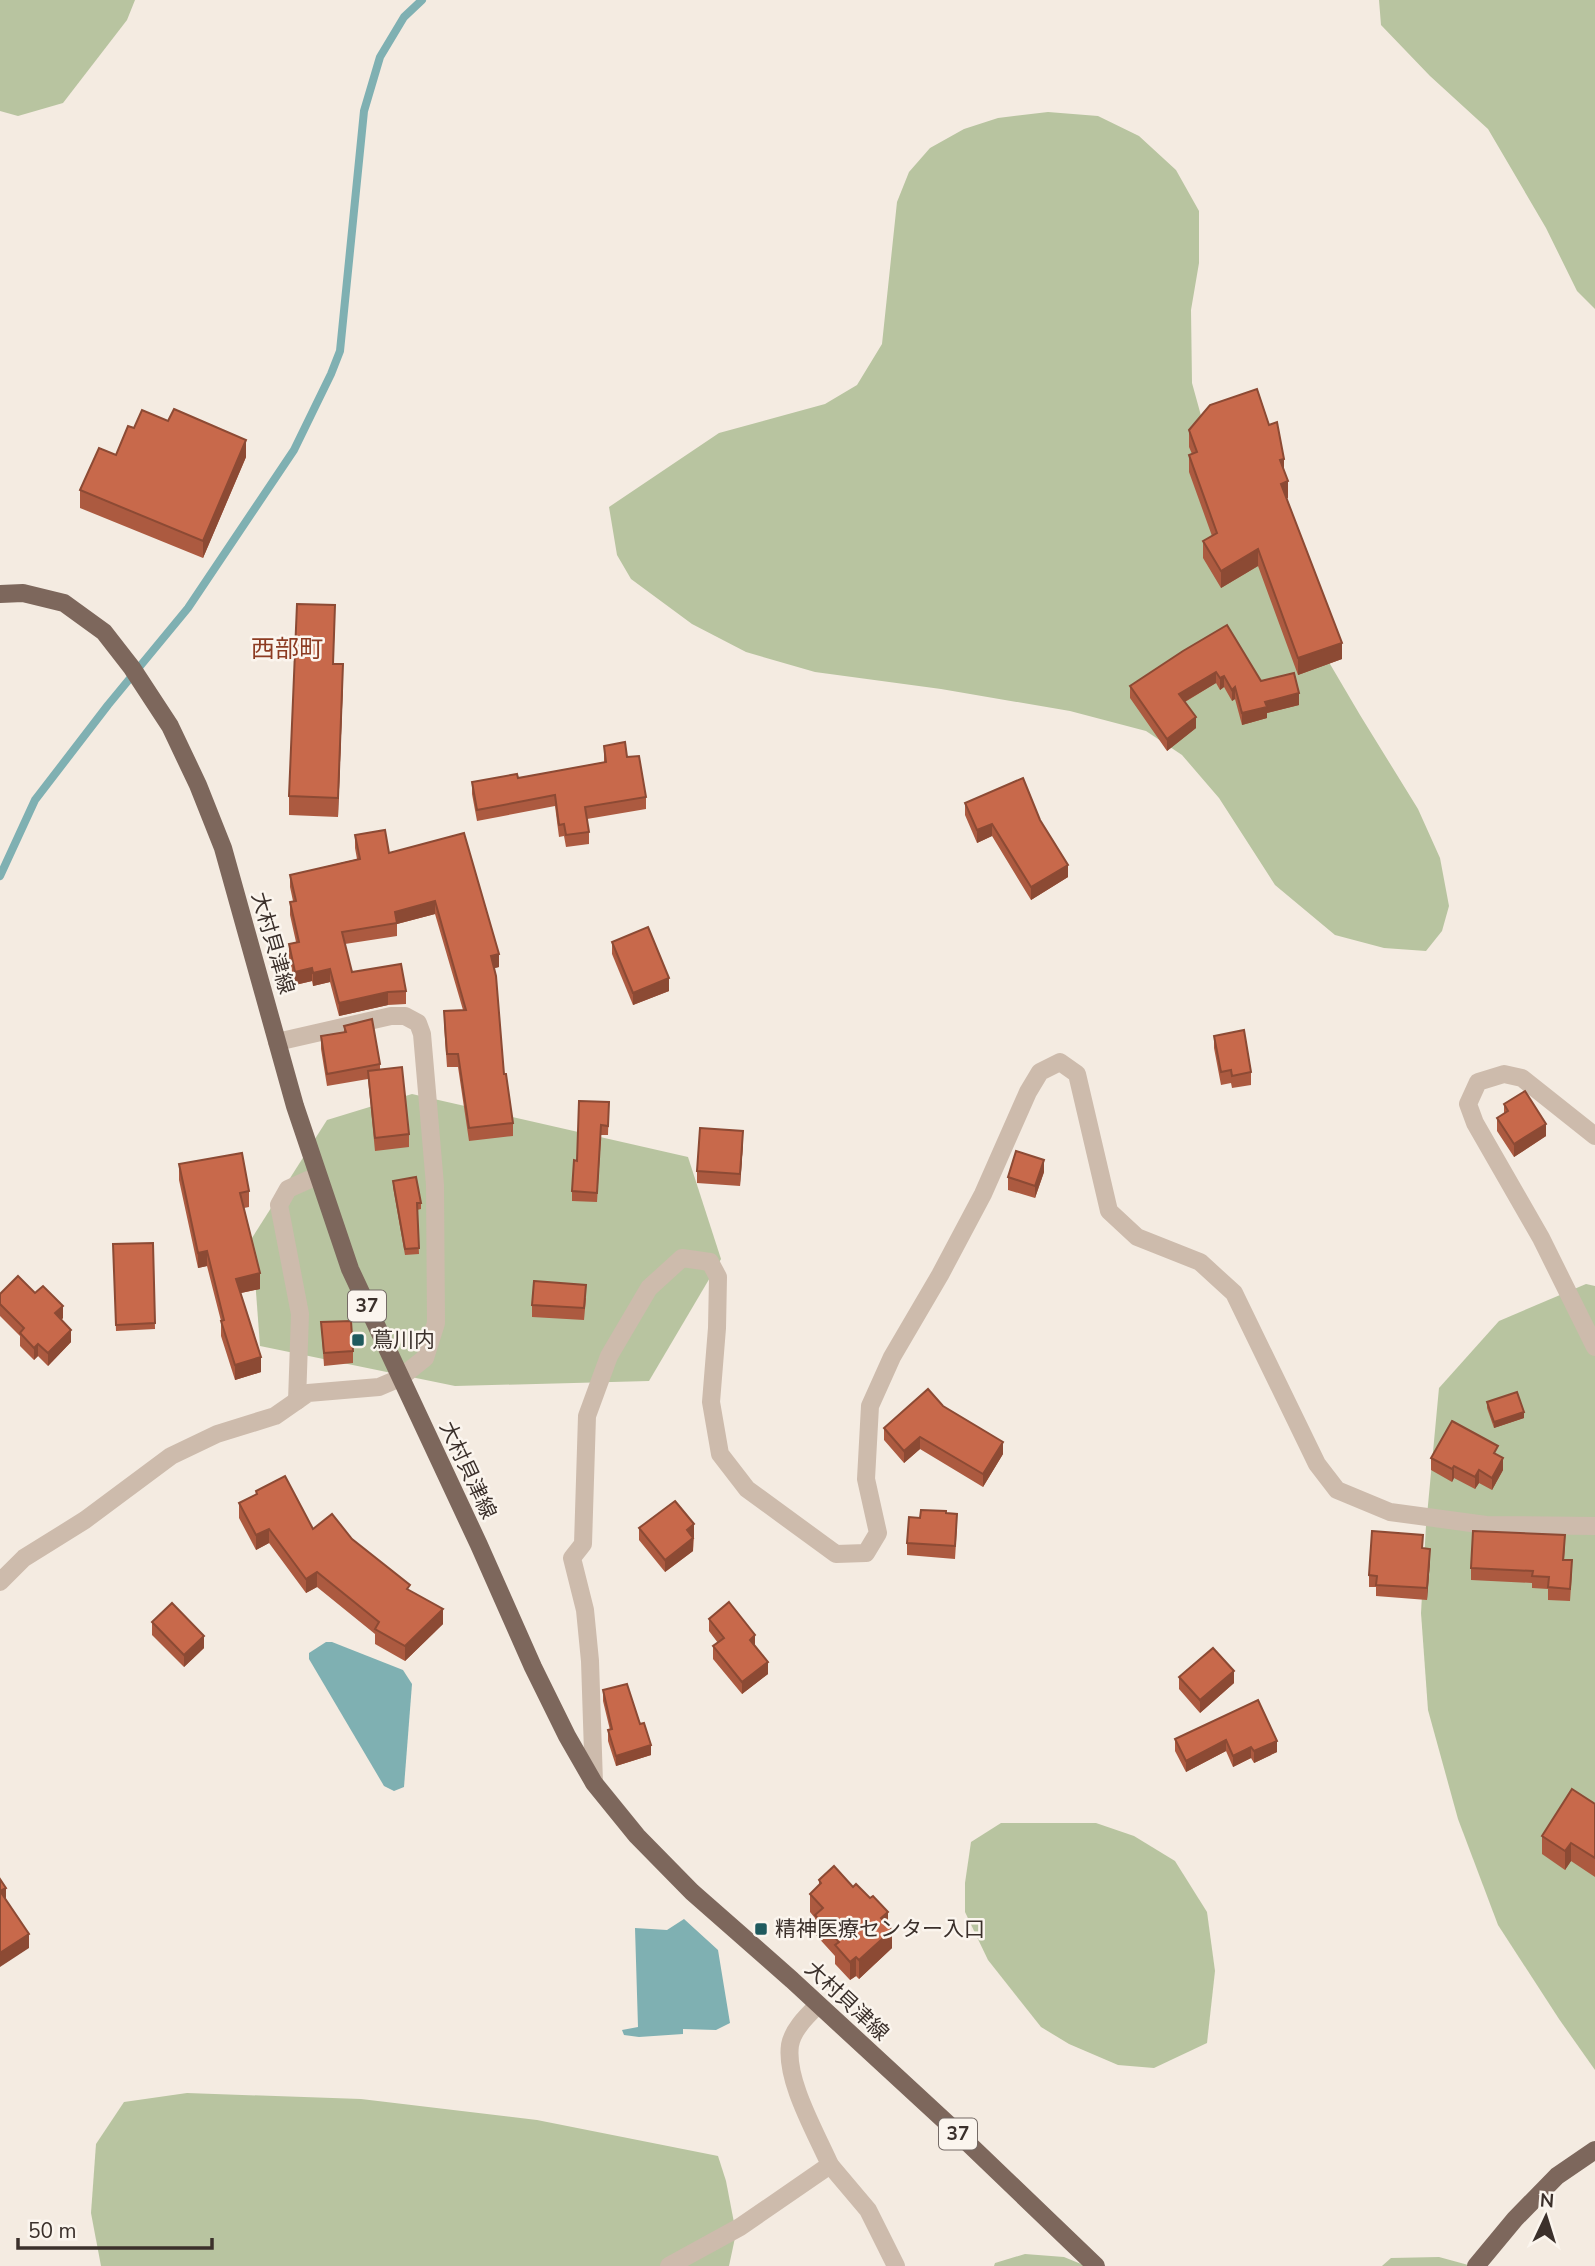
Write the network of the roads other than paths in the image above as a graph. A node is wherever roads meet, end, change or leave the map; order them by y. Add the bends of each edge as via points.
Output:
1 (0, 594) edge
2 (277, 1042) junction
3 (1595, 1136) edge
4 (317, 1176) junction
5 (1595, 1347) edge
6 (400, 1378) junction
7 (297, 1401) junction
8 (1595, 1526) edge
9 (0, 1582) edge
10 (594, 1783) junction
11 (818, 2005) junction
12 (1595, 2150) edge
13 (830, 2165) junction
14 (668, 2266) edge
15 (896, 2266) edge
16 (1096, 2266) edge
17 (1476, 2266) edge

1 - 2 main road, 大村貝津線 / 37 via 23,593 64,603 104,632 170,726 223,848
2 - 4 main road, 大村貝津線 / 37
2 - 6 street via 391,1016 405,1016 418,1023 435,1185 436,1323 425,1358
3 - 5 street via 1522,1078 1504,1074 1478,1082 1468,1104
4 - 6 main road, 大村貝津線 / 37 via 350,1269
4 - 7 street via 288,1189 279,1205 300,1314
6 - 7 street via 379,1387 307,1393
6 - 10 main road, 大村貝津線 / 37 via 566,1736
7 - 9 street via 275,1416 218,1434 172,1456 85,1520 23,1558
8 - 10 street via 1486,1525 1390,1512 1337,1490 1317,1464 1234,1293 1200,1262 1136,1237 1109,1211 1077,1074 1060,1062 1040,1072 1028,1093 983,1194 892,1357 870,1406 866,1479 878,1533 866,1553 836,1554 747,1489 720,1454 711,1402 718,1276 710,1262 682,1258 649,1288 609,1356 587,1416 583,1544 572,1558 585,1610 590,1661
10 - 11 main road, 大村貝津線 / 37 via 636,1836 692,1892
11 - 13 street via 800,2022 790,2045 793,2083
11 - 16 main road, 大村貝津線 / 37
12 - 17 main road via 1557,2176
13 - 14 street via 740,2227
13 - 15 street via 868,2210

